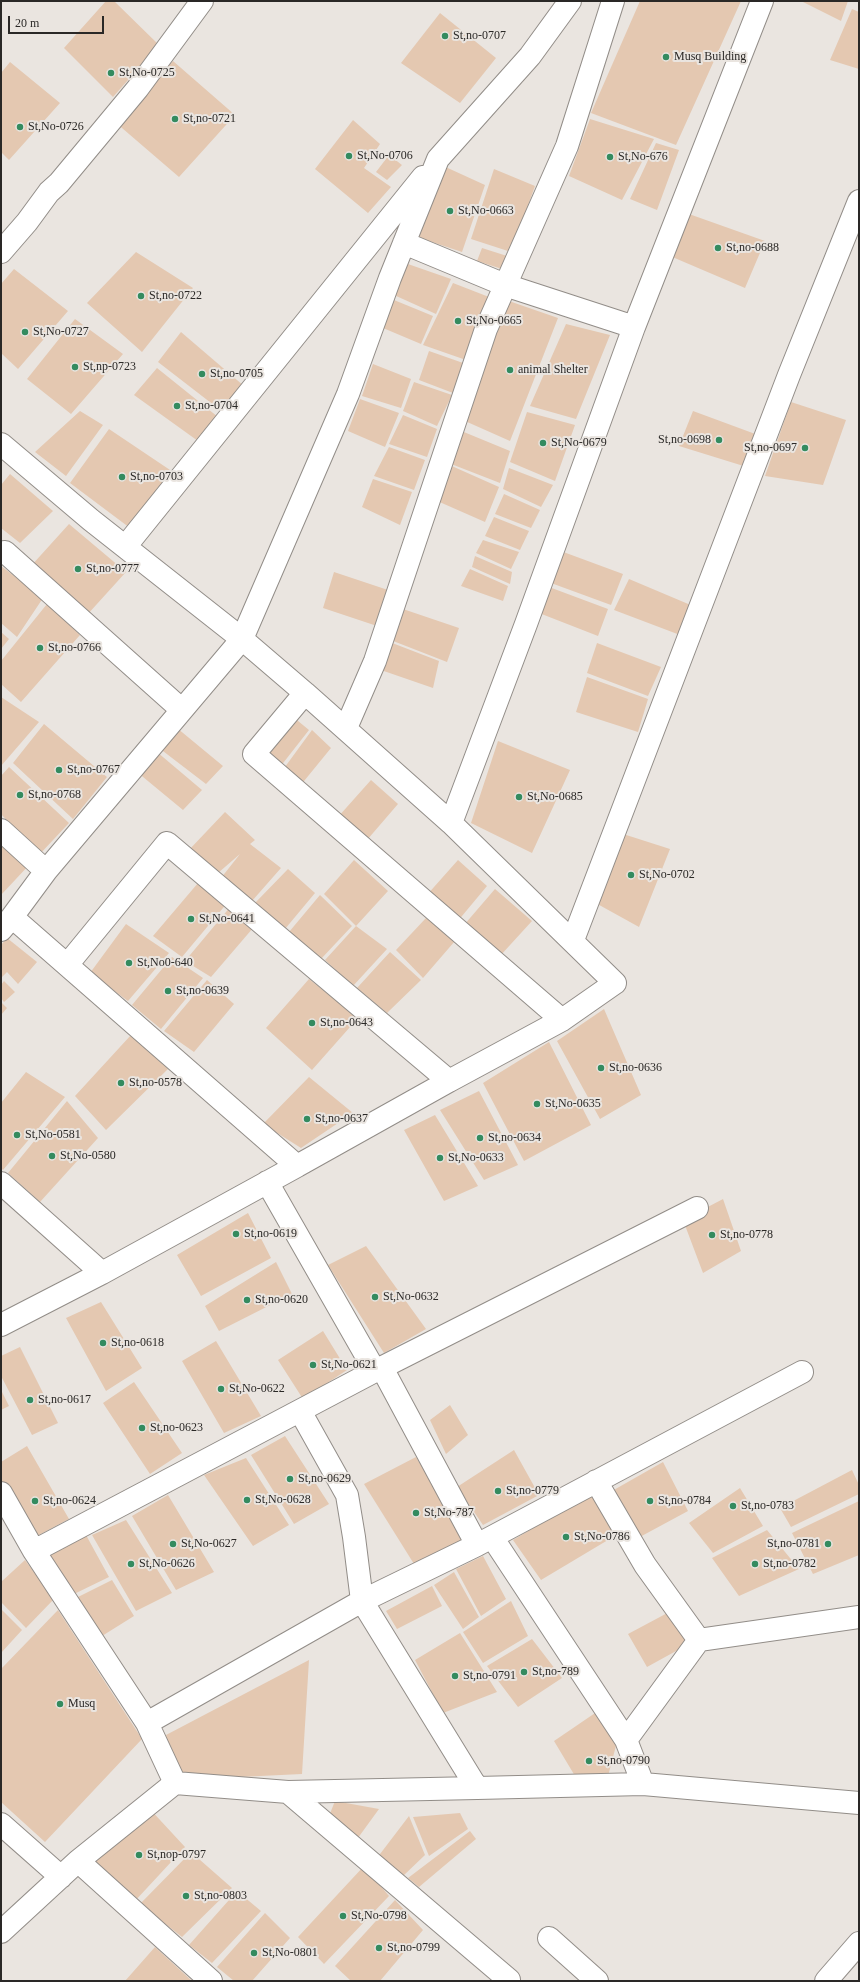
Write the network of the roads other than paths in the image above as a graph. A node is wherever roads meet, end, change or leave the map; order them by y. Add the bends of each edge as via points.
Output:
1 (202, 1) edge
2 (570, 1) edge
3 (613, 1) edge
4 (762, 1) edge
5 (438, 159) junction
6 (859, 201) edge
7 (404, 243) junction
8 (1, 252) edge
9 (505, 285) junction
10 (634, 327) junction
11 (1, 444) edge
12 (125, 546) junction
13 (2, 552) edge
14 (242, 639) junction
15 (305, 693) junction
16 (182, 710) junction
17 (346, 728) junction
18 (451, 823) junction
19 (1, 830) edge
20 (46, 871) junction
21 (7, 923) edge
22 (573, 940) junction
23 (67, 965) junction
24 (562, 1020) junction
25 (449, 1081) junction
26 (297, 1166) junction
27 (267, 1182) junction
28 (1, 1183) edge
29 (697, 1208) dead end
30 (102, 1272) junction
31 (1, 1325) edge
32 (379, 1369) junction
33 (802, 1372) dead end
34 (300, 1411) junction
35 (596, 1481) junction
36 (1, 1493) edge
37 (485, 1541) junction
38 (34, 1551) junction
39 (362, 1601) junction
40 (859, 1618) edge
41 (699, 1640) junction
42 (147, 1723) junction
43 (626, 1740) junction
44 (175, 1783) junction
45 (643, 1784) junction
46 (477, 1788) junction
47 (288, 1792) junction
48 (859, 1803) edge
49 (1, 1824) edge
50 (78, 1861) junction
51 (61, 1877) junction
52 (1, 1932) edge
53 (549, 1938) dead end
54 (859, 1943) edge
55 (211, 1981) edge
56 (508, 1981) edge
57 (597, 1981) edge
58 (826, 1981) edge

1 - 8 street via 138,88
2 - 5 street via 530,56
3 - 9 street via 567,146
4 - 10 street
5 - 7 street
5 - 12 street
6 - 22 street via 786,382
7 - 9 street
7 - 14 street via 348,394
9 - 10 street
9 - 17 street via 486,329 375,661
10 - 18 street
11 - 12 street
12 - 14 street
13 - 16 street
14 - 15 street
14 - 16 street
15 - 17 street
15 - 24 street via 254,754
16 - 20 street
17 - 18 street
18 - 22 street
19 - 20 street
20 - 21 street
21 - 23 street
22 - 24 street via 615,983
23 - 25 street via 167,842
23 - 26 street
24 - 25 street
25 - 26 street
26 - 27 street
27 - 30 street
27 - 32 street
28 - 30 street
29 - 32 street
30 - 31 street
32 - 34 street
32 - 37 street
33 - 35 street
34 - 38 street
34 - 39 street via 347,1495 354,1530
35 - 37 street
35 - 41 street via 645,1565
36 - 38 street
37 - 39 street
37 - 43 street
38 - 42 street
39 - 42 street
39 - 46 street
40 - 41 street
41 - 43 street
42 - 44 street
43 - 45 street
44 - 47 street
44 - 50 street
45 - 46 street
45 - 48 street
46 - 47 street
47 - 56 street
49 - 51 street
50 - 51 street
50 - 55 street
51 - 52 street
53 - 57 street
54 - 58 street

